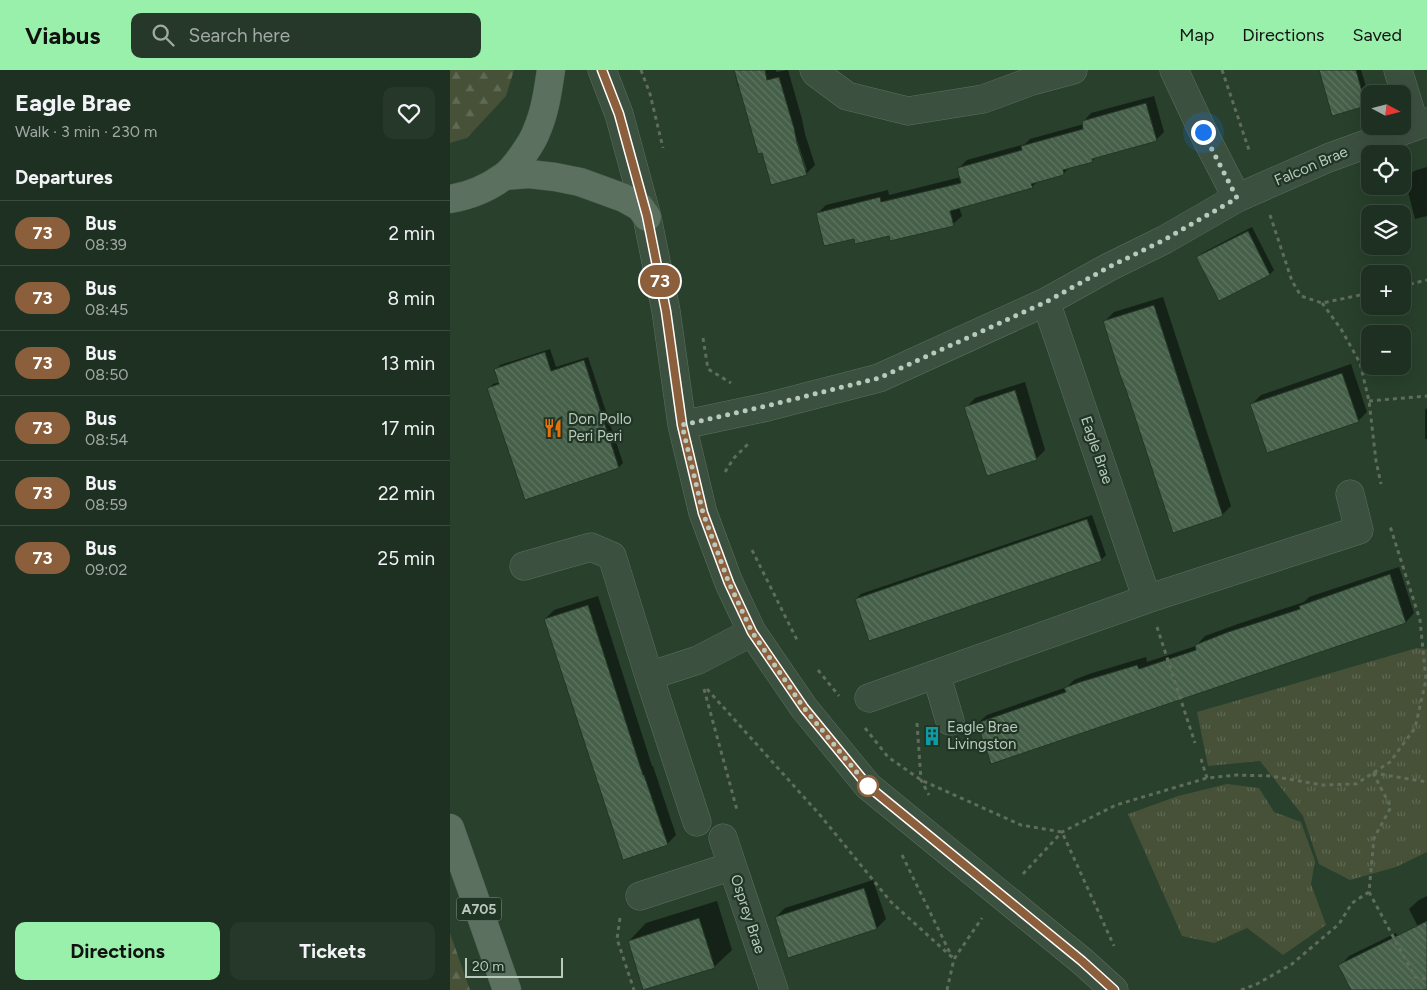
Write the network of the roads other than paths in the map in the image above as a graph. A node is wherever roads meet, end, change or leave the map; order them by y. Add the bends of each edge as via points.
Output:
1 (552, 70) edge
2 (602, 70) edge
3 (814, 70) edge
4 (1072, 70) edge
5 (1174, 70) edge
6 (1398, 70) edge
7 (1421, 124) edge
8 (505, 176) junction
9 (1237, 198) junction
10 (450, 199) edge
11 (647, 216) junction
12 (1046, 302) junction
13 (682, 425) junction
14 (1350, 494) dead end
15 (524, 566) dead end
16 (1147, 599) junction
17 (752, 632) junction
18 (649, 676) junction
19 (924, 679) junction
20 (869, 698) dead end
21 (950, 721) dead end
22 (697, 822) dead end
23 (450, 828) edge
24 (723, 838) dead end
25 (732, 866) junction
26 (640, 896) dead end
27 (507, 990) edge
28 (774, 990) edge
29 (1114, 990) edge

1 - 8 main road via 537,131
2 - 11 street via 619,114
3 - 4 street via 847,96 908,111 983,99
5 - 9 street
6 - 7 street, Falcon Brae
7 - 9 street, Falcon Brae via 1328,158
8 - 10 main road via 483,188
8 - 11 main road via 529,174 580,182 624,198 640,207
9 - 12 street
11 - 13 street via 666,311
12 - 13 street via 879,378
12 - 16 street, Eagle Brae
13 - 17 street via 703,513 729,583
14 - 16 street via 1359,530
15 - 18 street via 591,547 612,556
16 - 19 street
17 - 18 street via 698,660
17 - 29 street via 804,708 868,786
18 - 22 street
19 - 20 street
19 - 21 street
23 - 27 main road, A705
24 - 25 street, Osprey Brae
25 - 26 street
25 - 28 street, Osprey Brae

